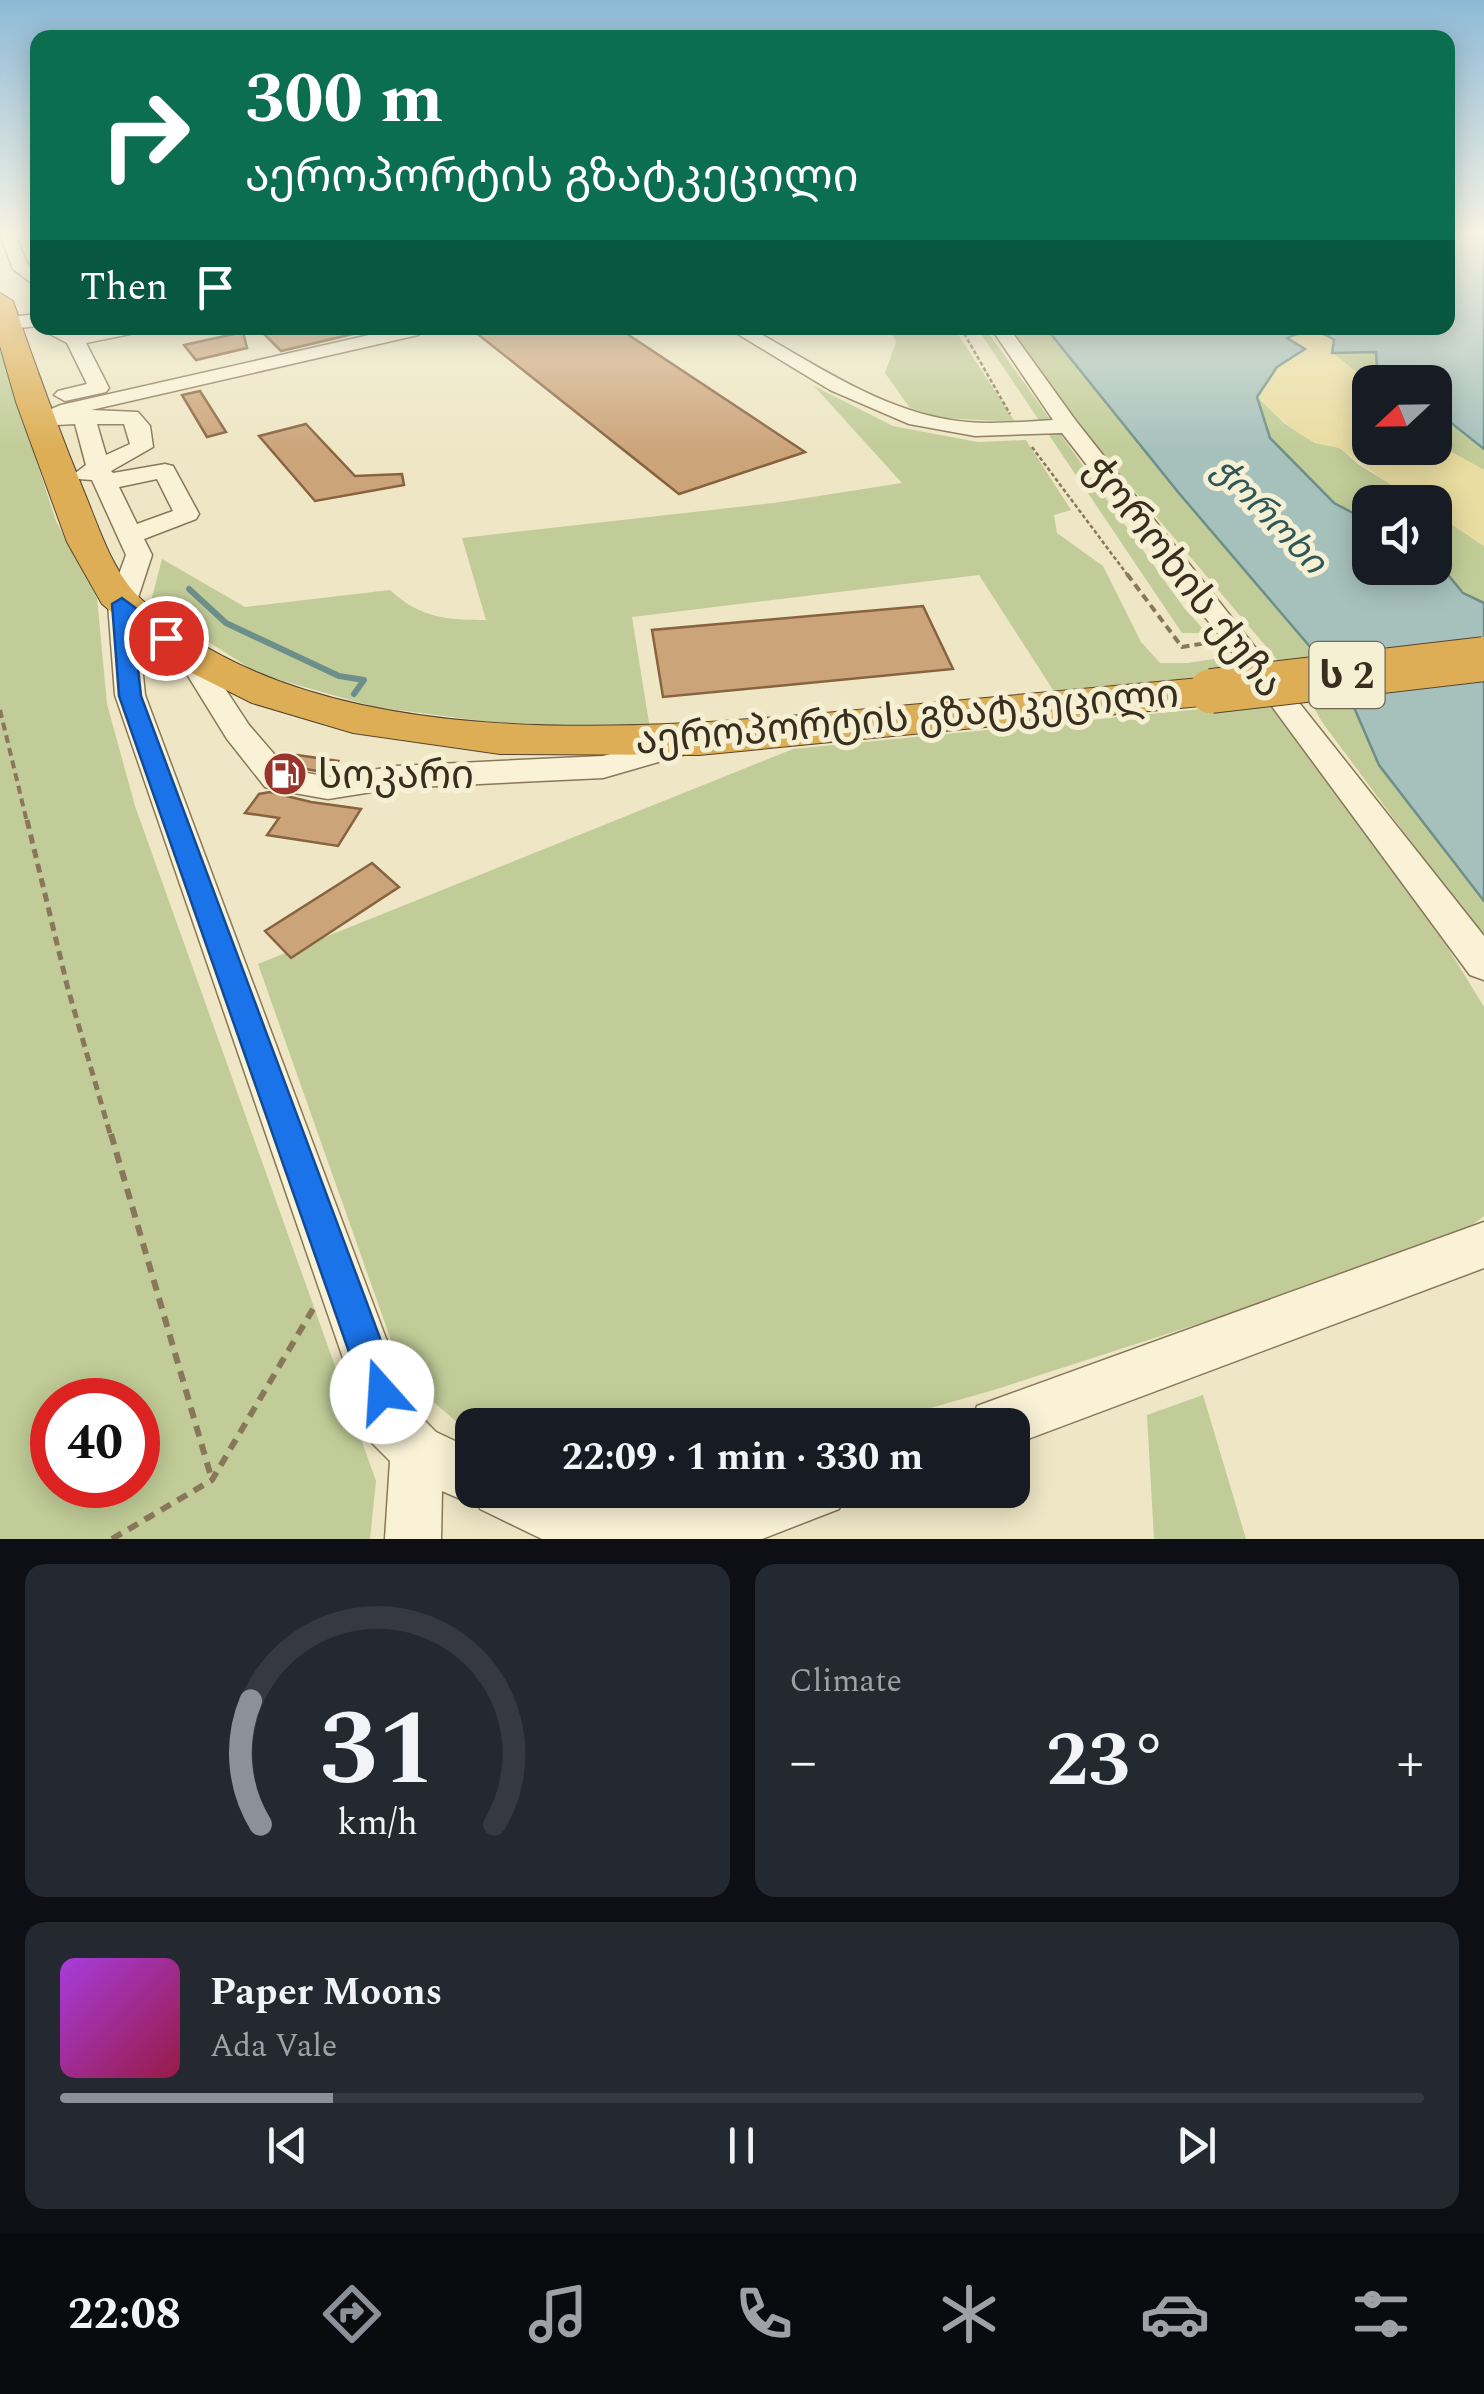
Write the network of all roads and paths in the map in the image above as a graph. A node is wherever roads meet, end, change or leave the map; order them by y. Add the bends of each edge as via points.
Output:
1 (11, 317) edge
2 (72, 335) edge
3 (390, 335) edge
4 (750, 335) edge
5 (965, 335) edge
6 (1005, 335) edge
7 (258, 353) dead end
8 (99, 388) junction
9 (36, 412) junction
10 (84, 417) junction
11 (1068, 426) junction
12 (1018, 427) junction
13 (89, 478) junction
14 (130, 536) junction
15 (122, 604) junction
16 (1236, 638) junction
17 (189, 654) junction
18 (1484, 659) edge
19 (0, 710) edge
20 (699, 740) junction
21 (1484, 964) edge
22 (1484, 1245) edge
23 (338, 1264) junction
24 (1030, 1412) edge
25 (417, 1451) junction
26 (455, 1469) edge
27 (212, 1480) junction
28 (538, 1508) edge
29 (771, 1508) edge
30 (112, 1539) edge
31 (413, 1539) edge

1 - 9 highway, აეროპორტის გზატკეცილი / ს 2
2 - 8 street
3 - 9 street
4 - 12 street via 887,410 944,426
5 - 12 path
6 - 11 street, ჭოროხის ქუჩა
7 - 8 street
8 - 9 street
9 - 10 street
9 - 13 highway, აეროპორტის გზატკეცილი / ს 2
10 - 13 street
10 - 13 street via 130,417 142,435 142,447
11 - 12 street
11 - 16 street, ჭოროხის ქუჩა
12 - 16 path via 1182,647
13 - 14 street
13 - 14 street via 165,471 187,514
13 - 15 highway, აეროპორტის გზატკეცილი / ს 2 via 86,542
14 - 15 street via 139,555
15 - 17 highway, აეროპორტის გზატკეცილი / ს 2
15 - 23 street via 130,696
16 - 21 street, ჭოროხის ქუჩა
17 - 20 highway, აეროპორტის გზატკეცილი / ს 2 via 268,693 353,718 500,739
17 - 20 street via 277,779 328,788 397,777 603,767
18 - 20 highway, აეროპორტის გზატკეცილი / ს 2, bridge
19 - 27 path via 68,989
22 - 24 street
23 - 25 street via 392,1424
23 - 27 path
25 - 26 street
25 - 31 street
27 - 30 path
28 - 29 street via 565,1521 720,1527

